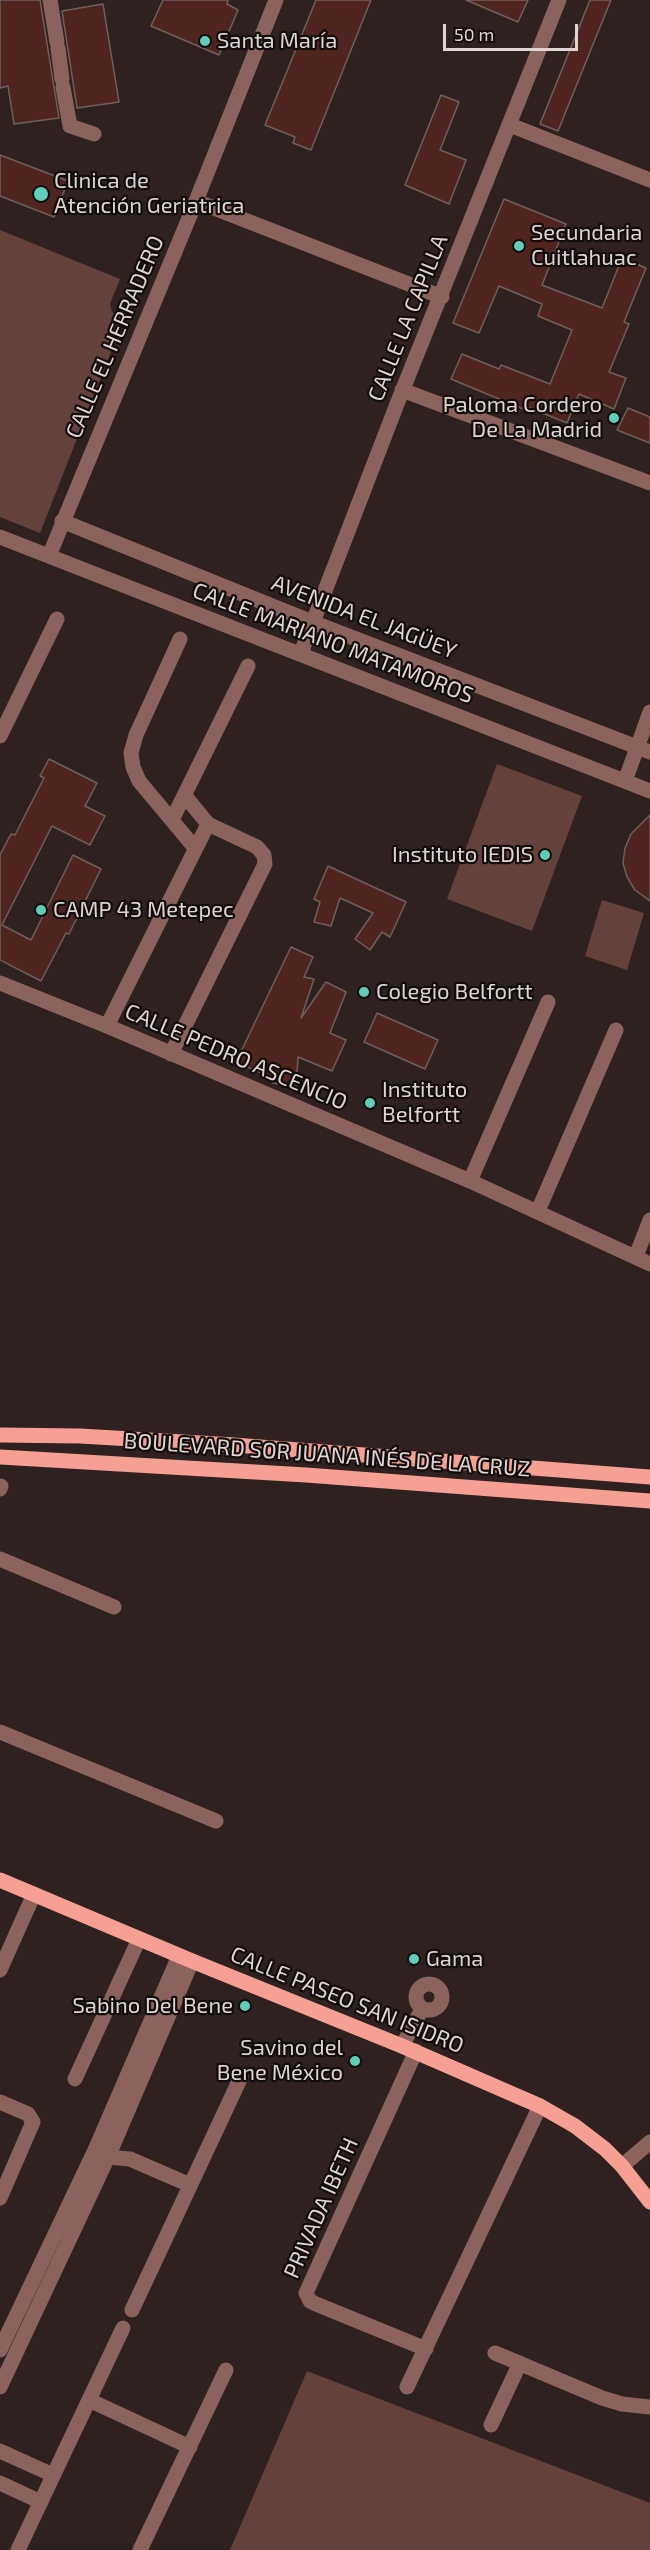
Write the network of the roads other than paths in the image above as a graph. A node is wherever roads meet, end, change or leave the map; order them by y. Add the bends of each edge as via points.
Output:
1 (50, 0) edge
2 (276, 0) edge
3 (559, 0) edge
4 (510, 125) junction
5 (94, 134) dead end
6 (650, 180) edge
7 (196, 201) junction
8 (442, 297) junction
9 (402, 390) junction
10 (650, 483) edge
11 (62, 521) junction
12 (0, 537) edge
13 (49, 556) junction
14 (57, 619) dead end
15 (312, 621) junction
16 (180, 639) dead end
17 (300, 653) junction
18 (248, 666) dead end
19 (650, 712) edge
20 (0, 736) edge
21 (643, 749) edge
22 (625, 781) junction
23 (650, 791) edge
24 (185, 796) junction
25 (172, 820) junction
26 (208, 824) junction
27 (195, 848) junction
28 (0, 983) edge
29 (548, 1002) dead end
30 (107, 1026) junction
31 (616, 1030) dead end
32 (171, 1054) junction
33 (470, 1181) junction
34 (538, 1211) junction
35 (650, 1220) edge
36 (636, 1256) junction
37 (650, 1264) edge
38 (0, 1435) edge
39 (0, 1457) edge
40 (650, 1477) edge
41 (650, 1501) edge
42 (0, 1559) edge
43 (114, 1607) dead end
44 (0, 1731) edge
45 (216, 1821) dead end
46 (0, 1880) edge
47 (34, 1894) junction
48 (139, 1939) junction
49 (186, 1959) junction
50 (0, 1970) edge
51 (422, 2009) dead end
52 (409, 2049) junction
53 (241, 2077) dead end
54 (75, 2079) dead end
55 (0, 2102) edge
56 (540, 2106) junction
57 (650, 2142) edge
58 (101, 2154) junction
59 (622, 2166) junction
60 (190, 2185) junction
61 (0, 2198) edge
62 (650, 2202) edge
63 (132, 2310) dead end
64 (123, 2328) dead end
65 (426, 2349) junction
66 (0, 2350) edge
67 (495, 2353) dead end
68 (520, 2364) junction
69 (226, 2370) dead end
70 (0, 2387) edge
71 (407, 2387) dead end
72 (89, 2400) junction
73 (650, 2407) edge
74 (491, 2425) dead end
75 (190, 2447) junction
76 (0, 2451) edge
77 (53, 2475) junction
78 (0, 2483) edge
79 (41, 2502) junction
80 (18, 2550) edge
81 (140, 2550) edge

1 - 5 street via 69,126
2 - 7 street, CALLE EL HERRADERO
3 - 4 street, CALLE LA CAPILLA
4 - 6 street
4 - 8 street, CALLE LA CAPILLA
7 - 8 street
7 - 11 street, CALLE EL HERRADERO
8 - 9 street, CALLE LA CAPILLA
9 - 10 street
9 - 15 street, CALLE LA CAPILLA
11 - 13 street, CALLE EL HERRADERO
11 - 15 street, AVENIDA EL JAGÜEY
12 - 13 street, CALLE MARIANO MATAMOROS
13 - 17 street, CALLE MARIANO MATAMOROS
14 - 20 street
15 - 17 street, CALLE LA CAPILLA
15 - 21 street, AVENIDA EL JAGÜEY
16 - 25 street via 130,753 139,781
17 - 22 street, CALLE MARIANO MATAMOROS
18 - 24 street
19 - 21 street
21 - 22 street
22 - 23 street, CALLE MARIANO MATAMOROS
24 - 25 street
24 - 26 street
25 - 27 street
26 - 27 street
26 - 32 street via 257,847 265,864
27 - 30 street
28 - 30 street, CALLE PEDRO ASCENCIO
29 - 33 street
30 - 32 street, CALLE PEDRO ASCENCIO
31 - 34 street
32 - 33 street, CALLE PEDRO ASCENCIO
33 - 34 street, CALLE PEDRO ASCENCIO
34 - 36 street, CALLE PEDRO ASCENCIO
35 - 36 street
36 - 37 street, CALLE PEDRO ASCENCIO
38 - 40 main road, BOULEVARD SOR JUANA INÉS DE LA CRUZ via 234,1445
39 - 41 main road, BOULEVARD SOR JUANA INÉS DE LA CRUZ
42 - 43 street
44 - 45 street
46 - 47 main road, CALLE PASEO SAN ISIDRO
47 - 48 main road, CALLE PASEO SAN ISIDRO
47 - 50 street
48 - 49 main road, CALLE PASEO SAN ISIDRO
48 - 54 street
49 - 52 main road, CALLE PASEO SAN ISIDRO
49 - 58 street
51 - 52 street
52 - 56 main road, CALLE PASEO SAN ISIDRO
52 - 65 street, PRIVADA IBETH via 306,2293 316,2304
53 - 60 street
55 - 61 street via 28,2114 33,2122
56 - 59 main road, CALLE PASEO SAN ISIDRO via 575,2126
56 - 65 street
57 - 59 street
58 - 60 street via 130,2159
58 - 66 street
58 - 70 street
59 - 62 main road, CALLE PASEO SAN ISIDRO
60 - 63 street
64 - 72 street
65 - 71 street
67 - 68 street
68 - 73 street via 602,2398
68 - 74 street
69 - 75 street
72 - 75 street
72 - 77 street
75 - 81 street
76 - 77 street
77 - 79 street
78 - 79 street
79 - 80 street

